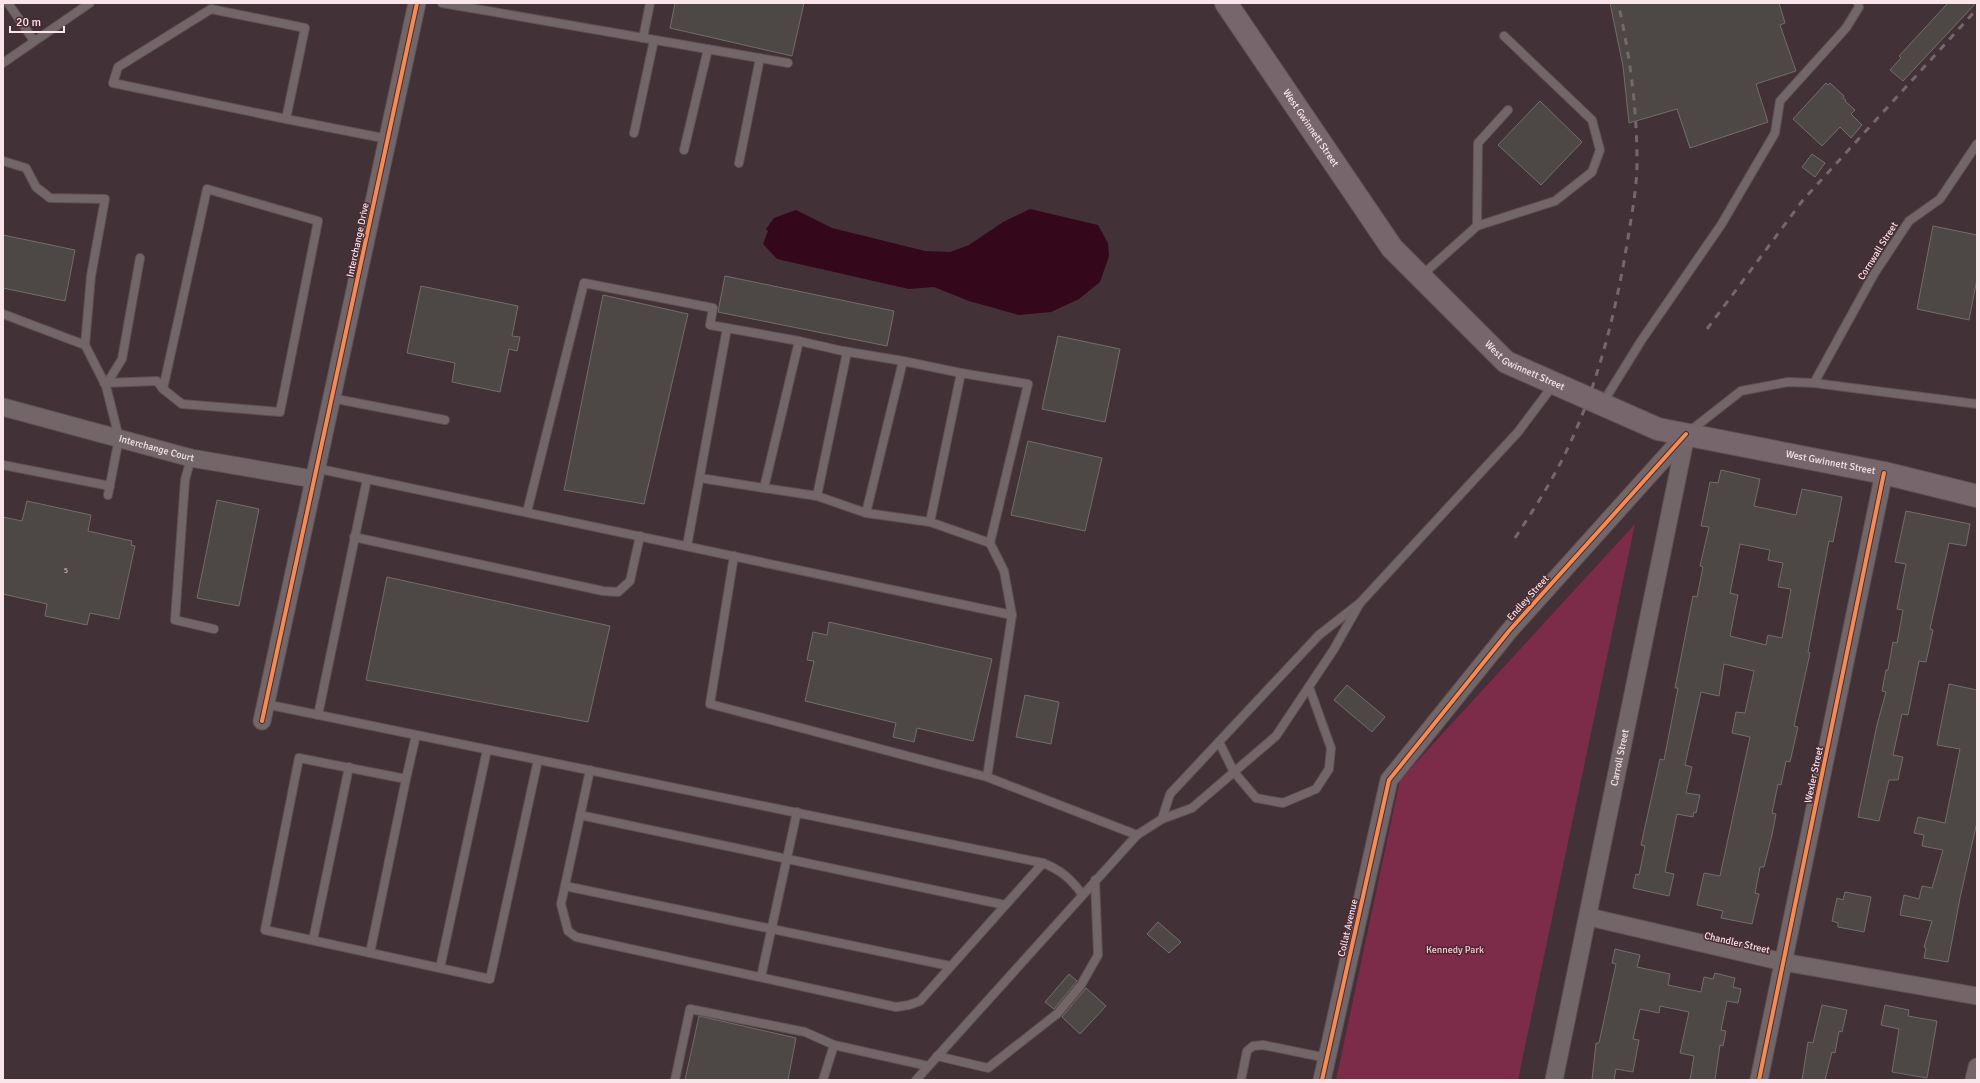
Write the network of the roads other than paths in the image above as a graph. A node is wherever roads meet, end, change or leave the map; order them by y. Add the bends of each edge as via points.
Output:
1 (8, 3) edge
2 (88, 3) edge
3 (417, 3) edge
4 (442, 3) edge
5 (650, 3) edge
6 (1226, 3) edge
7 (1858, 3) edge
8 (1504, 36) dead end
9 (643, 38) junction
10 (654, 40) junction
11 (34, 41) junction
12 (708, 49) junction
13 (760, 58) junction
14 (3, 63) edge
15 (788, 63) dead end
16 (1508, 110) dead end
17 (286, 119) junction
18 (634, 133) dead end
19 (388, 139) junction
20 (1977, 144) edge
21 (684, 150) dead end
22 (3, 161) edge
23 (739, 163) dead end
24 (1477, 226) junction
25 (140, 258) dead end
26 (1421, 276) junction
27 (3, 314) edge
28 (727, 328) junction
29 (799, 341) junction
30 (85, 345) junction
31 (844, 351) junction
32 (903, 361) junction
33 (961, 373) junction
34 (1814, 383) junction
35 (106, 384) junction
36 (1554, 384) junction
37 (163, 389) junction
38 (331, 398) junction
39 (1977, 404) edge
40 (1602, 405) junction
41 (3, 407) edge
42 (445, 420) dead end
43 (1686, 434) junction
44 (119, 438) junction
45 (191, 458) junction
46 (3, 465) edge
47 (1884, 473) junction
48 (314, 474) junction
49 (700, 478) junction
50 (367, 479) junction
51 (764, 488) junction
52 (817, 496) junction
53 (1977, 496) edge
54 (527, 512) junction
55 (866, 513) junction
56 (930, 522) junction
57 (640, 536) junction
58 (354, 537) junction
59 (990, 543) junction
60 (687, 546) junction
61 (734, 556) junction
62 (1360, 603) junction
63 (1012, 615) junction
64 (214, 629) dead end
65 (1309, 687) junction
66 (265, 704) junction
67 (318, 715) junction
68 (262, 721) dead end
69 (416, 735) junction
70 (1218, 742) junction
71 (487, 750) junction
72 (538, 760) junction
73 (349, 768) junction
74 (590, 770) junction
75 (1234, 772) junction
76 (987, 777) junction
77 (406, 779) junction
78 (1389, 780) joint
79 (797, 812) junction
80 (580, 815) junction
81 (1162, 819) junction
82 (1137, 835) junction
83 (787, 859) junction
84 (1043, 863) junction
85 (1095, 880) junction
86 (565, 886) junction
87 (1082, 894) junction
88 (1005, 905) junction
89 (1589, 917) junction
90 (772, 929) junction
91 (312, 940) junction
92 (370, 953) junction
93 (1783, 962) junction
94 (950, 966) junction
95 (440, 968) junction
96 (761, 977) junction
97 (1977, 996) edge
98 (834, 1045) junction
99 (937, 1056) junction
100 (1327, 1058) junction
101 (928, 1066) junction
102 (1977, 1067) edge
103 (675, 1080) edge
104 (823, 1080) edge
105 (916, 1080) edge
106 (1241, 1080) edge
107 (1322, 1080) edge
108 (1554, 1080) edge
109 (1759, 1080) edge
110 (1974, 1080) edge

1 - 11 lane
2 - 11 lane
3 - 19 street, Interchange Drive
4 - 9 lane
5 - 9 lane
6 - 26 main road, West Gwinnett Street via 1392,248
7 - 40 lane via 1859,7 1846,28 1780,101 1775,133 1722,225 1641,341
8 - 24 lane via 1592,120 1600,150 1592,172 1555,201
9 - 10 lane
10 - 12 lane
10 - 18 lane
11 - 14 lane
12 - 13 lane
12 - 21 lane
13 - 15 lane
13 - 23 lane
16 - 24 lane via 1478,143
17 - 17 lane via 305,28 211,10 118,66 113,83
17 - 19 lane
19 - 38 street, Interchange Drive
20 - 34 lane, Cornwall Street via 1940,199 1909,221 1874,274
22 - 30 lane via 26,168 36,187 50,198 105,199 91,276
24 - 26 lane
25 - 35 lane via 122,359
26 - 36 main road, West Gwinnett Street via 1506,362
27 - 30 lane
28 - 29 lane
28 - 49 lane
28 - 54 lane via 710,325 713,308 584,283
29 - 31 lane
29 - 51 lane
30 - 35 lane
31 - 32 lane
31 - 52 lane via 847,352
32 - 33 lane
32 - 55 lane
33 - 56 lane
33 - 59 lane via 1028,384
34 - 39 lane
34 - 43 lane via 1788,382 1741,391
35 - 37 lane via 157,381
35 - 44 lane
36 - 40 main road, West Gwinnett Street
36 - 62 lane via 1518,432
37 - 37 lane via 182,404 280,412 318,221 207,189
38 - 42 lane
38 - 48 street, Interchange Drive
40 - 43 main road, West Gwinnett Street via 1658,429
41 - 44 street, Interchange Court
43 - 47 main road, West Gwinnett Street
43 - 78 street, Endley Street via 1509,631
43 - 89 street, Carroll Street
44 - 45 street, Interchange Court
44 - 46 lane via 109,491
45 - 48 street, Interchange Court
45 - 64 lane via 185,480 175,620
47 - 53 main road, West Gwinnett Street
47 - 93 street, Wexler Street
48 - 50 lane
48 - 66 street, Interchange Drive
49 - 51 lane
49 - 60 lane
50 - 54 lane
50 - 58 lane
51 - 52 lane
52 - 55 lane
54 - 57 lane
55 - 56 lane
56 - 59 lane
57 - 58 lane via 630,582 618,592 603,591
57 - 60 lane
58 - 67 lane
59 - 63 lane via 1004,571
60 - 61 lane
61 - 63 lane
61 - 76 lane via 710,704
62 - 65 lane
62 - 70 lane via 1319,634
63 - 76 lane
65 - 75 lane via 1276,736
65 - 75 lane via 1331,748 1329,769 1316,789 1283,803 1256,798
66 - 67 lane
66 - 68 street, Interchange Drive
67 - 69 lane
69 - 71 lane
69 - 77 lane
70 - 75 lane
70 - 81 lane via 1170,794
71 - 72 lane
71 - 95 lane
72 - 74 lane
72 - 95 lane via 490,979
73 - 77 lane
73 - 91 lane
73 - 91 lane via 299,758 265,930
74 - 79 lane
74 - 80 lane
75 - 81 lane via 1192,808
76 - 82 lane
77 - 92 lane
78 - 100 street, Collat Avenue
79 - 83 lane
79 - 84 lane
80 - 83 lane
80 - 86 lane
81 - 82 lane
82 - 85 lane
83 - 88 lane
83 - 90 lane
84 - 87 lane via 1056,867 1070,877
84 - 88 lane
85 - 87 lane
85 - 99 lane via 1098,955 1081,985 1058,1013 988,1068
86 - 90 lane
86 - 96 lane via 562,910 568,931 576,937
87 - 99 lane
88 - 94 lane
89 - 93 street, Chandler Street
89 - 108 street, Carroll Street
90 - 94 lane
90 - 96 lane
91 - 92 lane
92 - 95 lane
93 - 97 street, Chandler Street
93 - 109 street, Wexler Street
94 - 96 lane via 920,1001 896,1006
98 - 101 lane
98 - 103 lane via 805,1032 690,1009
98 - 104 lane
99 - 101 lane
100 - 106 lane via 1263,1045 1253,1046 1248,1051
100 - 107 street, Collat Avenue
101 - 105 lane
102 - 110 street

